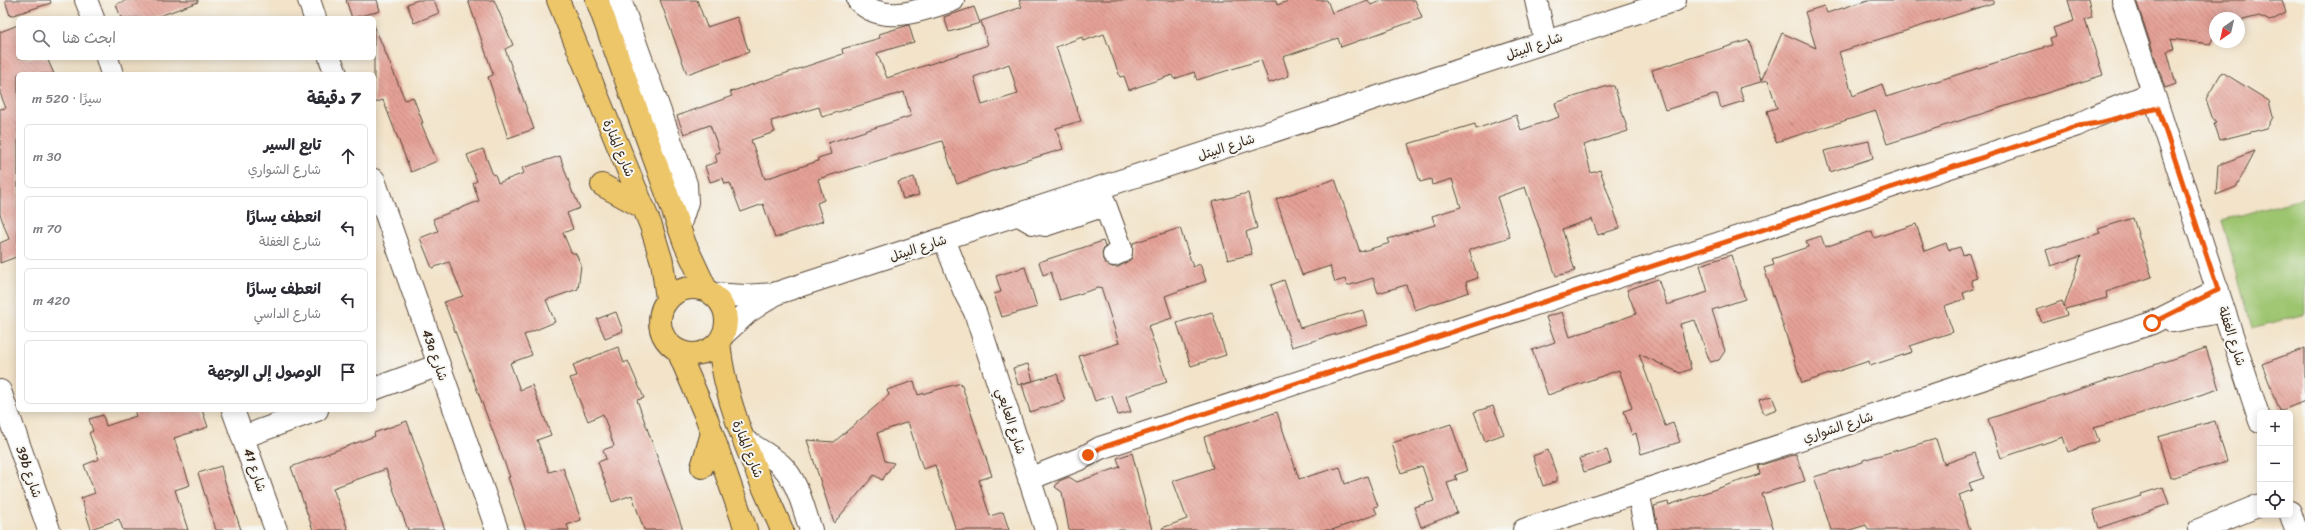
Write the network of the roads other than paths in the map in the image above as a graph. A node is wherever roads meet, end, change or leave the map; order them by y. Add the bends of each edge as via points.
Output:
1 (86, 0) edge
2 (309, 0) edge
3 (558, 0) edge
4 (597, 0) edge
5 (620, 0) edge
6 (953, 0) edge
7 (1536, 0) edge
8 (1546, 0) edge
9 (1675, 0) edge
10 (2123, 0) edge
11 (861, 2) edge
12 (1630, 8) edge
13 (92, 16) edge
14 (314, 16) edge
15 (1553, 39) junction
16 (108, 60) edge
17 (331, 60) edge
18 (111, 72) edge
19 (335, 72) edge
20 (2156, 101) junction
21 (602, 185) dead end
22 (376, 186) edge
23 (1102, 197) junction
24 (644, 208) junction
25 (679, 227) junction
26 (952, 237) junction
27 (1114, 255) dead end
28 (709, 292) junction
29 (777, 293) junction
30 (667, 300) junction
31 (2221, 300) junction
32 (721, 339) junction
33 (678, 351) junction
34 (439, 365) junction
35 (376, 388) edge
36 (0, 391) edge
37 (234, 412) edge
38 (312, 412) edge
39 (2257, 412) edge
40 (712, 433) junction
41 (243, 438) junction
42 (744, 440) junction
43 (702, 467) dead end
44 (1027, 471) junction
45 (1630, 495) junction
46 (2257, 506) edge
47 (2257, 517) edge
48 (2292, 518) edge
49 (2207, 527) edge
50 (49, 530) edge
51 (276, 530) edge
52 (497, 530) edge
53 (746, 530) edge
54 (782, 530) edge
55 (811, 530) edge
56 (1046, 530) edge
57 (1524, 530) edge
58 (1635, 530) edge
59 (1646, 530) edge
60 (2296, 530) edge

1 - 13 street
2 - 14 street
3 - 24 main road, شارع المنارة
4 - 25 main road
5 - 25 street via 686,184 687,202
6 - 11 street via 902,15 889,14
7 - 15 street
8 - 15 street
9 - 12 street, شارع البيتل
10 - 20 street, شارع الغفلة
12 - 15 street, شارع البيتل
15 - 23 street, شارع البيتل
16 - 18 street
17 - 19 street
20 - 31 street, شارع الغفلة
20 - 44 street via 2096,116 2078,126 1100,448 1082,458
21 - 24 main road
22 - 34 street, 43a شارع
23 - 26 street, شارع البيتل via 1019,215
23 - 27 street via 1121,248 1121,252
24 - 30 main road, شارع المنارة via 662,262
25 - 28 main road via 691,260
26 - 29 street, شارع البيتل
26 - 44 street, شارع العايعي via 965,294 975,312
28 - 29 street, شارع البيتل via 745,296
28 - 30 main road via 685,288 675,292
28 - 32 main road via 724,308 726,319
29 - 32 street, شارع البيتل via 748,312
30 - 33 main road via 662,308 660,328 669,345
31 - 39 street, شارع الغفلة
31 - 45 street, شارع الشواري
32 - 33 main road via 711,349 700,354
32 - 42 main road, شارع المنارة via 727,393
33 - 40 main road, شارع المنارة
34 - 35 street
34 - 52 street, 43a شارع
36 - 50 street, 39b شارع
37 - 41 street, شارع 41
38 - 41 street
40 - 43 main road
40 - 53 main road, شارع المنارة
41 - 51 street, شارع 41
42 - 54 main road, شارع المنارة
42 - 55 street via 776,460 788,473
44 - 56 street, شارع العايعي
45 - 57 street, شارع الشواري
45 - 58 street
45 - 59 street
46 - 49 street
47 - 49 street
48 - 60 street

